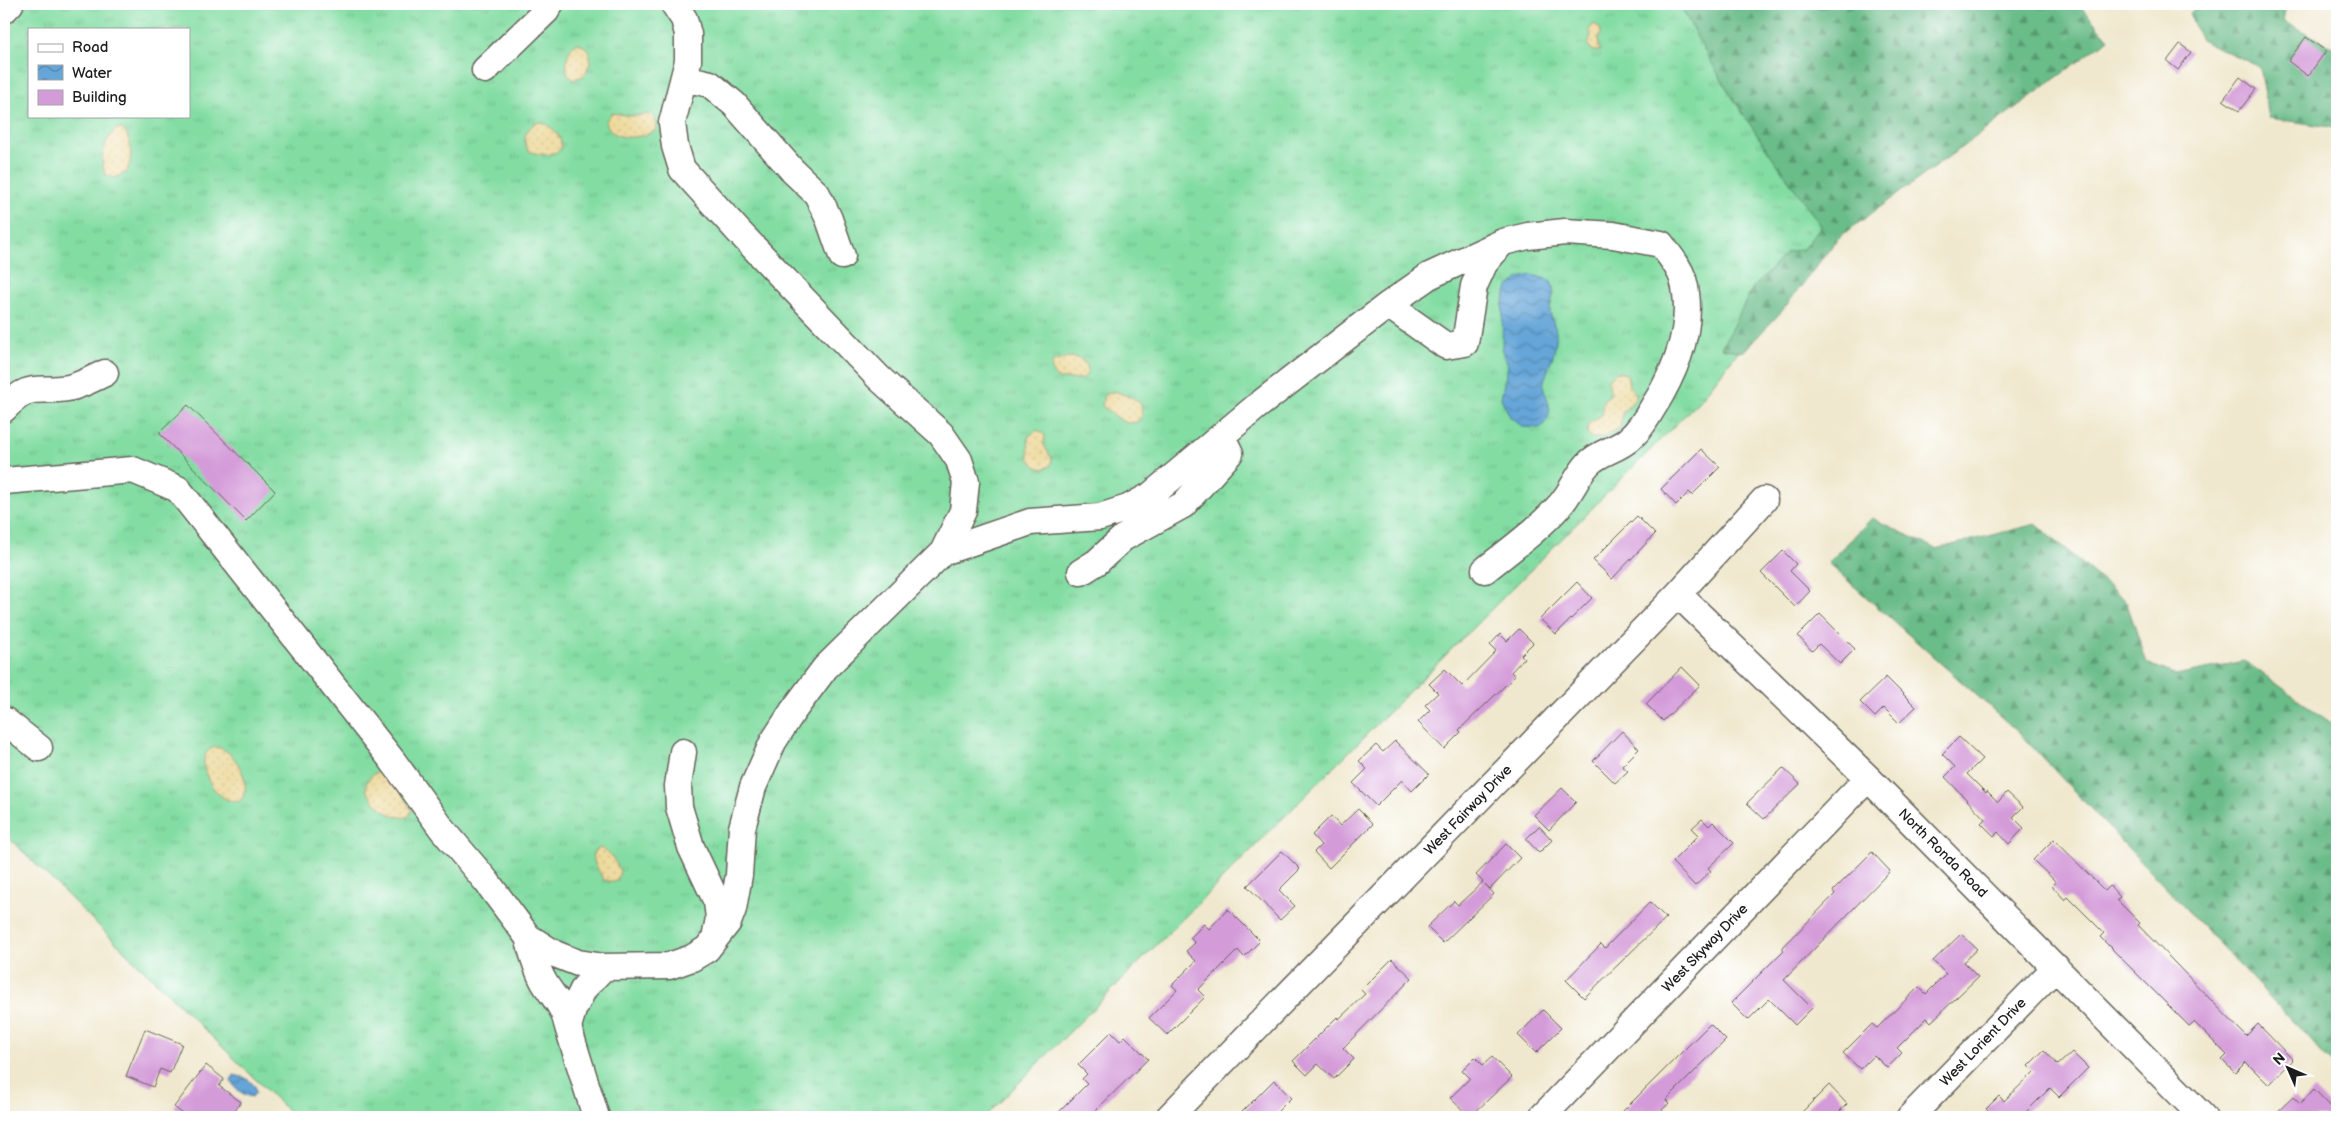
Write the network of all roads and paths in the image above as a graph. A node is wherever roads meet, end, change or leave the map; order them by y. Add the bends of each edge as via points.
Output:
1 (10, 4) edge
2 (550, 4) edge
3 (674, 4) edge
4 (4, 10) edge
5 (485, 70) dead end
6 (684, 78) junction
7 (1503, 242) junction
8 (842, 256) dead end
9 (1388, 305) junction
10 (105, 373) dead end
11 (4, 409) edge
12 (1222, 437) junction
13 (4, 481) edge
14 (1764, 500) dead end
15 (963, 511) junction
16 (1100, 517) junction
17 (994, 533) junction
18 (1124, 538) junction
19 (943, 552) junction
20 (1485, 570) dead end
21 (1081, 572) dead end
22 (1678, 594) junction
23 (4, 720) edge
24 (39, 748) dead end
25 (683, 752) dead end
26 (1868, 778) junction
27 (528, 937) junction
28 (716, 937) junction
29 (604, 967) junction
30 (2056, 967) junction
31 (568, 1026) junction
32 (596, 1117) edge
33 (1169, 1117) edge
34 (1542, 1117) edge
35 (1910, 1117) edge
36 (2203, 1117) edge

1 - 4 street
2 - 5 street
3 - 6 street via 684,19 688,34
6 - 8 street via 710,84 734,104 817,194
6 - 15 street via 672,123 682,169 873,372 941,434 959,460 966,482
7 - 9 street via 1429,276
7 - 9 street via 1484,264 1474,286 1465,343 1446,346
7 - 20 street via 1565,232 1612,235 1661,244 1683,278 1686,321 1682,350 1665,389 1644,422 1618,448 1595,456 1560,505
9 - 12 street
10 - 11 street via 70,388 34,389 18,394
12 - 16 street via 1150,496 1128,508
12 - 18 street via 1230,453 1183,505
13 - 27 street via 133,470 178,490
14 - 22 street, West Fairway Drive
15 - 17 street via 972,526
15 - 19 street
16 - 17 street via 1030,522
16 - 18 street via 1114,524
17 - 19 street
18 - 21 street
19 - 28 street via 825,668 773,742 753,787 742,828 733,909
22 - 26 street, North Ronda Road
22 - 33 street, West Fairway Drive
23 - 24 street
25 - 28 street via 678,786 679,807 691,847 717,902
26 - 30 street, North Ronda Road
26 - 34 street, West Skyway Drive
27 - 29 street via 555,954 578,963
27 - 31 street via 544,981 564,1009
28 - 29 street via 692,958 668,966
29 - 31 street via 584,988
30 - 35 street, West Lorient Drive
30 - 36 street, North Ronda Road
31 - 32 street

